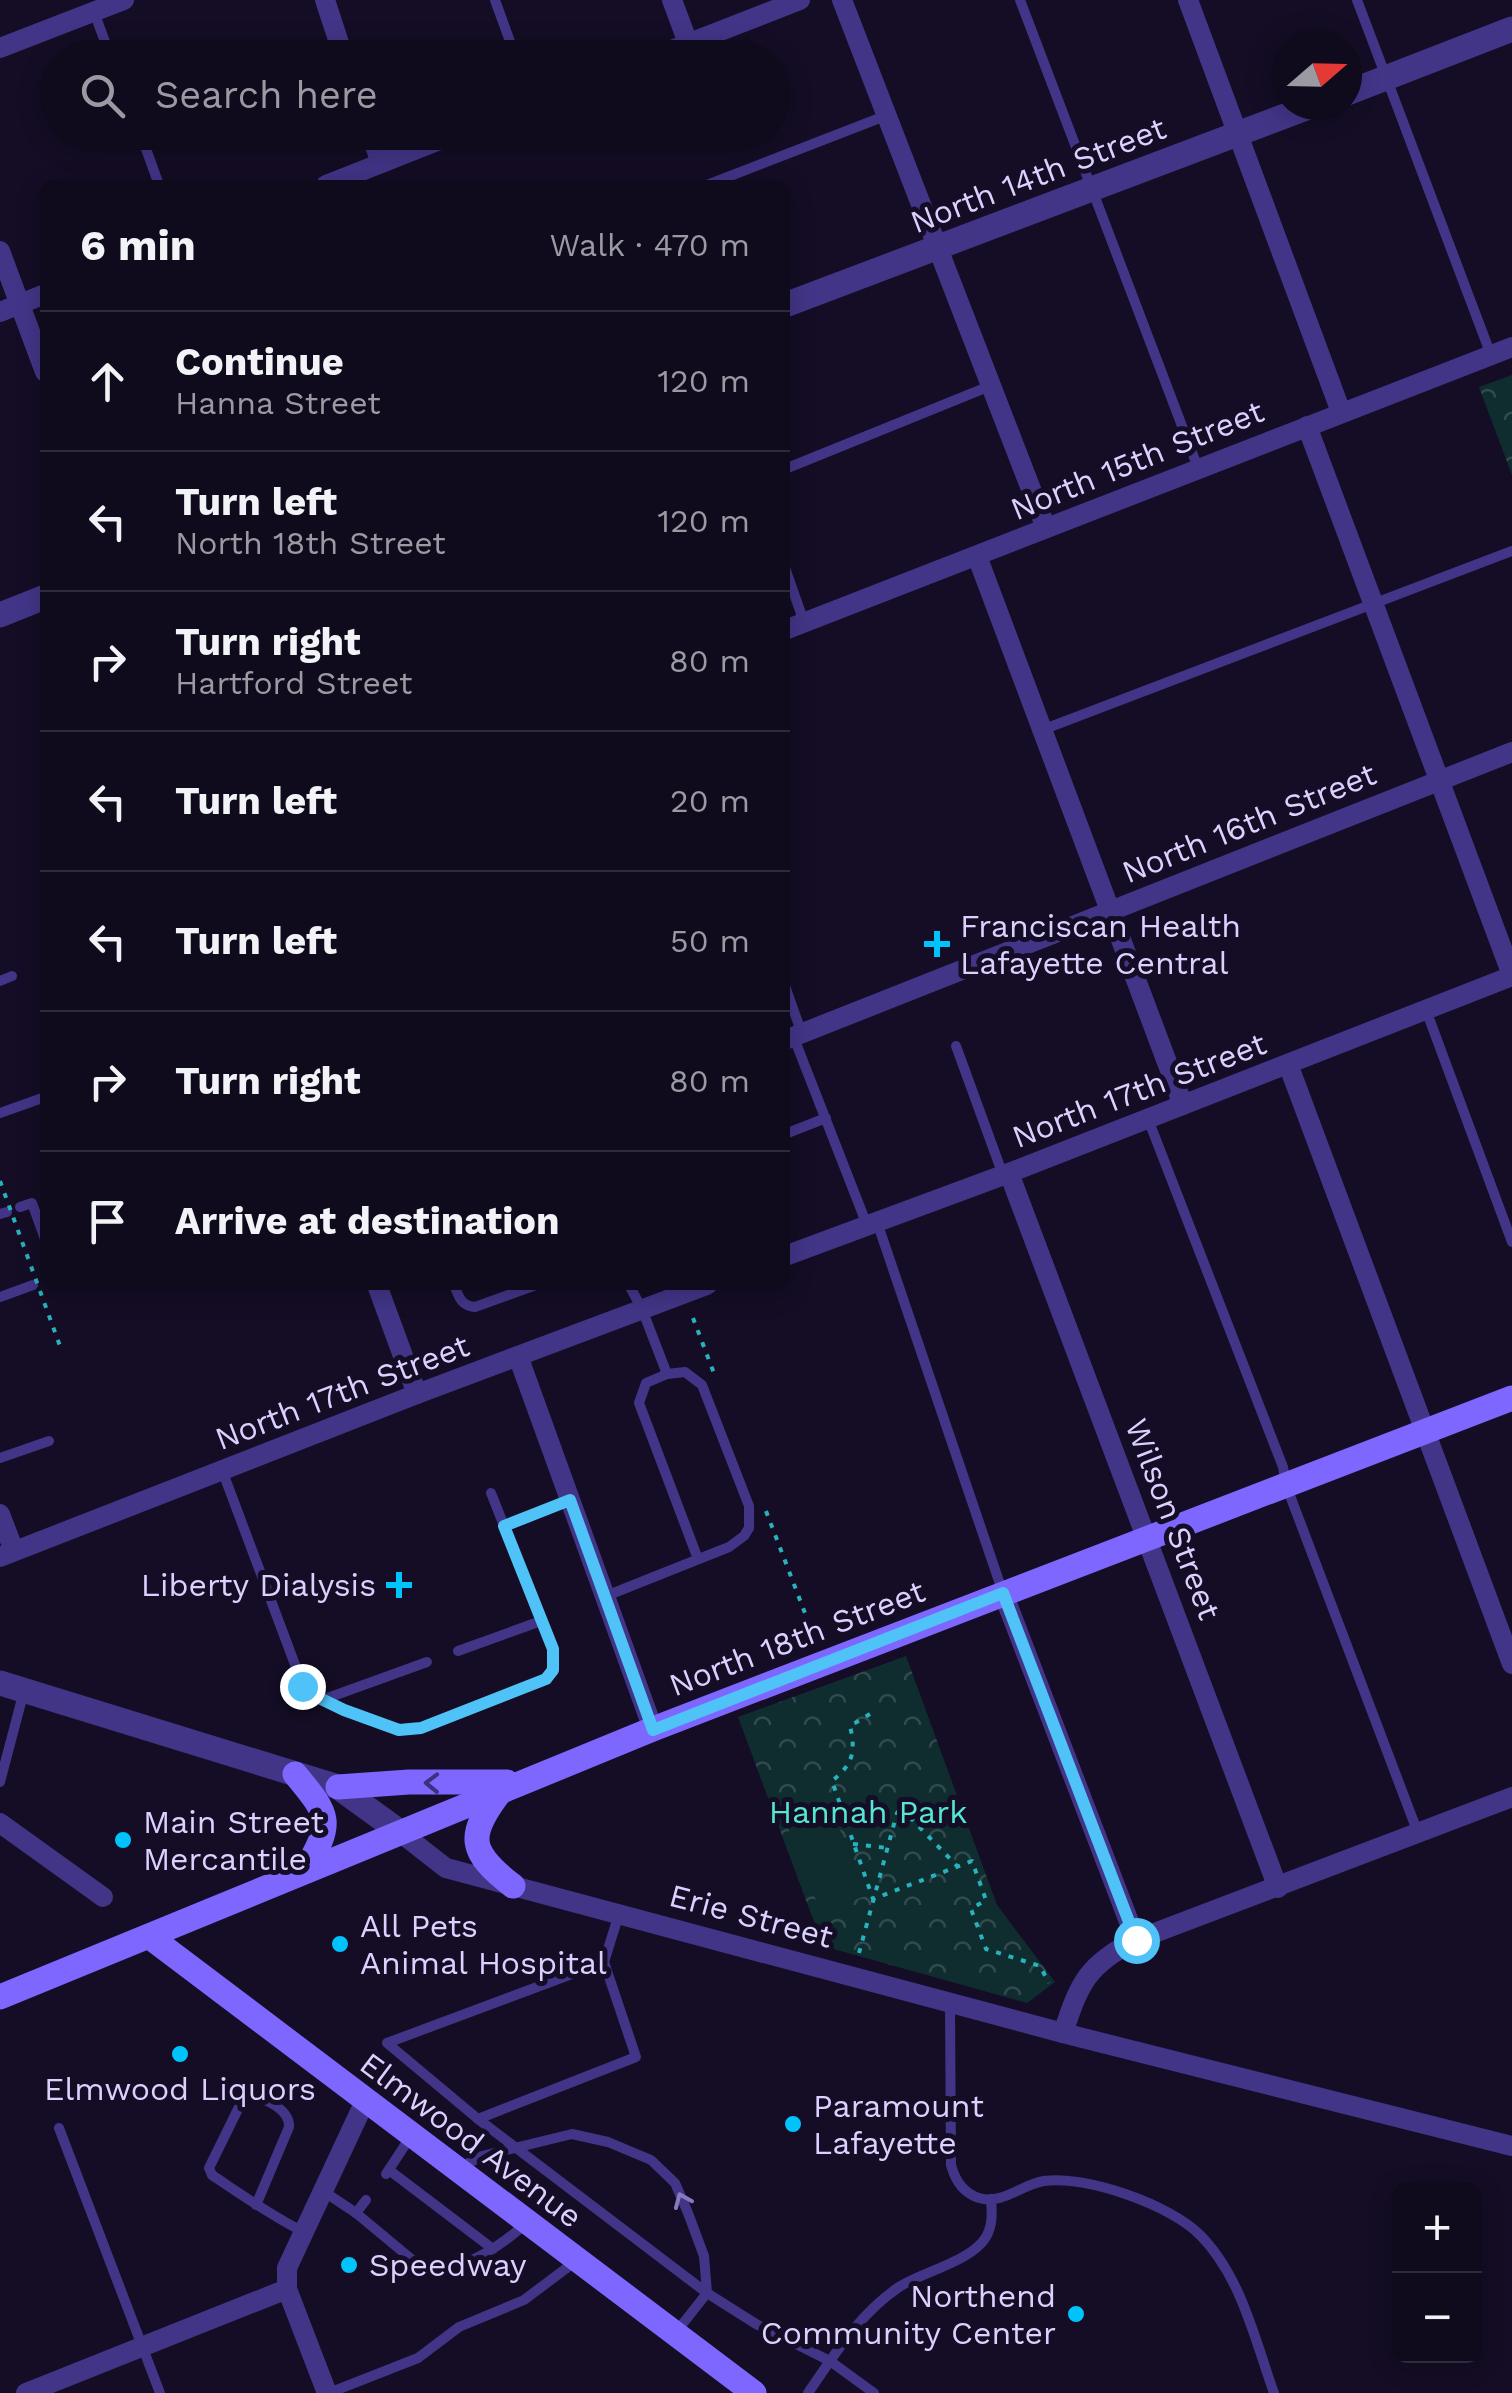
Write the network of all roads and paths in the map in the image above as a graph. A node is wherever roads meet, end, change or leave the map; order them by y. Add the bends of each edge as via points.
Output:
1 (124, 0) edge
2 (325, 0) edge
3 (495, 0) edge
4 (672, 0) edge
5 (800, 0) edge
6 (842, 0) edge
7 (1020, 0) edge
8 (1188, 0) edge
9 (1357, 0) edge
10 (82, 10) edge
11 (1512, 30) edge
12 (101, 40) edge
13 (338, 40) edge
14 (509, 40) edge
15 (687, 40) edge
16 (696, 40) edge
17 (0, 48) edge
18 (1386, 78) junction
19 (1362, 87) edge
20 (885, 116) junction
21 (1274, 120) edge
22 (1236, 134) junction
23 (147, 150) edge
24 (376, 150) edge
25 (414, 150) edge
26 (381, 163) junction
27 (158, 180) edge
28 (338, 180) edge
29 (721, 180) edge
30 (1092, 191) junction
31 (938, 249) junction
32 (0, 251) edge
33 (40, 296) edge
34 (790, 303) edge
35 (10, 308) edge
36 (1512, 348) edge
37 (1491, 356) junction
38 (40, 363) edge
39 (990, 386) junction
40 (1341, 412) junction
41 (1307, 426) junction
42 (790, 467) edge
43 (1198, 468) junction
44 (1046, 528) junction
45 (1512, 551) edge
46 (976, 556) junction
47 (790, 597) edge
48 (40, 599) edge
49 (1372, 605) junction
50 (0, 615) edge
51 (795, 626) edge
52 (1042, 730) junction
53 (1512, 752) edge
54 (1439, 780) junction
55 (1110, 910) junction
56 (1512, 976) edge
57 (1426, 1009) junction
58 (794, 1037) edge
59 (956, 1046) dead end
60 (1288, 1064) junction
61 (40, 1099) edge
62 (1183, 1106) junction
63 (0, 1113) edge
64 (826, 1118) junction
65 (1148, 1120) junction
66 (790, 1132) edge
67 (1006, 1174) junction
68 (0, 1181) edge
69 (20, 1207) dead end
70 (872, 1224) junction
71 (40, 1225) edge
72 (1512, 1242) edge
73 (790, 1254) edge
74 (33, 1285) dead end
75 (379, 1290) edge
76 (456, 1290) edge
77 (522, 1290) edge
78 (632, 1290) edge
79 (693, 1290) edge
80 (0, 1297) edge
81 (642, 1309) junction
82 (60, 1346) dead end
83 (518, 1356) junction
84 (667, 1374) junction
85 (417, 1394) junction
86 (1512, 1398) edge
87 (1423, 1432) junction
88 (50, 1441) dead end
89 (0, 1458) edge
90 (222, 1470) junction
91 (1286, 1485) junction
92 (491, 1493) dead end
93 (570, 1500) junction
94 (0, 1514) edge
95 (504, 1526) junction
96 (1149, 1540) junction
97 (7, 1554) edge
98 (698, 1559) junction
99 (1003, 1593) junction
100 (605, 1596) junction
101 (542, 1621) junction
102 (458, 1651) dead end
103 (428, 1662) dead end
104 (1512, 1664) edge
105 (12, 1686) edge
106 (322, 1700) junction
107 (870, 1714) dead end
108 (653, 1730) junction
109 (295, 1774) junction
110 (527, 1781) junction
111 (0, 1782) edge
112 (338, 1787) junction
113 (500, 1792) junction
114 (1512, 1797) edge
115 (0, 1823) edge
116 (400, 1832) junction
117 (1419, 1835) junction
118 (852, 1844) junction
119 (887, 1848) junction
120 (957, 1866) junction
121 (304, 1871) junction
122 (514, 1886) junction
123 (1278, 1888) junction
124 (103, 1898) dead end
125 (874, 1898) junction
126 (619, 1914) junction
127 (150, 1937) junction
128 (1136, 1940) junction
129 (858, 1954) dead end
130 (604, 1962) junction
131 (1049, 1983) dead end
132 (0, 1997) edge
133 (950, 2003) junction
134 (1064, 2033) junction
135 (364, 2101) junction
136 (478, 2119) junction
137 (59, 2128) dead end
138 (411, 2136) junction
139 (1512, 2146) edge
140 (518, 2148) junction
141 (456, 2170) junction
142 (322, 2191) junction
143 (991, 2199) junction
144 (366, 2200) dead end
145 (256, 2205) junction
146 (356, 2213) junction
147 (526, 2222) junction
148 (302, 2231) junction
149 (493, 2249) junction
150 (577, 2260) junction
151 (288, 2288) junction
152 (708, 2293) junction
153 (675, 2334) junction
154 (143, 2346) junction
155 (830, 2360) junction
156 (26, 2393) edge
157 (160, 2393) edge
158 (328, 2393) edge
159 (754, 2393) edge
160 (808, 2393) edge
161 (874, 2393) edge
162 (1274, 2393) edge

1 - 10 street
2 - 13 street
3 - 14 lane
4 - 15 street
5 - 16 street
6 - 20 street
7 - 30 lane
8 - 22 street
9 - 18 lane
10 - 12 lane
10 - 17 street
11 - 18 street
18 - 19 street
18 - 37 lane
20 - 29 lane
20 - 31 street
21 - 22 street, North 14th Street
22 - 30 street, North 14th Street
22 - 40 street
23 - 27 lane
24 - 26 street
25 - 26 street
26 - 28 street
30 - 31 street, North 14th Street
30 - 43 lane
31 - 34 street, North 14th Street
31 - 39 street
32 - 35 street
33 - 35 street
35 - 38 street
36 - 37 street, North 15th Street
37 - 40 street, North 15th Street
39 - 42 lane
39 - 44 street
40 - 41 street, North 15th Street
41 - 43 street, North 15th Street
41 - 49 street
43 - 44 street, North 15th Street
44 - 46 street, North 15th Street
45 - 49 lane
46 - 51 street, North 15th Street
46 - 52 street
47 - 51 lane
48 - 50 street
49 - 52 lane
49 - 54 street
52 - 55 street
53 - 54 street, North 16th Street
54 - 55 street, North 16th Street
54 - 56 street
55 - 58 street, North 16th Street
55 - 62 street
56 - 57 street, North 17th Street
57 - 60 street, North 17th Street
57 - 72 lane
58 - 64 lane
59 - 67 lane
60 - 62 street, North 17th Street
60 - 87 street
61 - 63 lane
62 - 65 street, North 17th Street
64 - 66 lane
64 - 70 lane
65 - 67 street, North 17th Street
65 - 91 lane
67 - 70 street, North 17th Street
67 - 96 street, Wilson Street
68 - 82 path, bridge
69 - 71 lane via 32,1203
70 - 73 street, North 17th Street
70 - 99 lane
74 - 80 lane
75 - 85 street
76 - 77 lane via 466,1306 475,1307
78 - 81 lane
79 - 81 street, North 17th Street
81 - 83 street, North 17th Street
81 - 84 lane
83 - 85 street, North 17th Street
83 - 93 street
84 - 98 lane via 646,1383 639,1403
84 - 98 lane via 684,1372 702,1385 751,1518 736,1543
85 - 90 street, North 17th Street
86 - 87 main road, North 18th Street
87 - 91 main road, North 18th Street
87 - 104 street
88 - 89 lane
90 - 97 street, North 17th Street
90 - 106 lane via 302,1686
91 - 96 main road, North 18th Street
91 - 117 lane
92 - 95 lane
93 - 95 lane
93 - 100 street
94 - 97 street
95 - 101 lane
96 - 99 main road, North 18th Street
96 - 123 street, Wilson Street
98 - 100 lane
99 - 108 main road, North 18th Street
99 - 128 street
100 - 108 street
101 - 102 lane
101 - 106 lane via 555,1659 546,1679 421,1728 399,1730
103 - 106 lane
105 - 109 street, Erie Street
105 - 111 lane
107 - 118 path via 850,1726 856,1749 832,1781
108 - 110 main road, North 18th Street
109 - 112 street, Erie Street
109 - 121 main road via 324,1816 324,1838
110 -> 112 main road
110 - 113 main road, North 18th Street
112 - 116 street, Erie Street
113 - 116 main road, North 18th Street
113 - 122 main road via 479,1819 477,1837 488,1867
114 - 117 street
115 - 124 street
116 - 121 main road, North 18th Street
116 - 122 street, Erie Street via 446,1868
117 - 123 street
118 - 119 path
118 - 125 path
119 - 120 path via 902,1806
119 - 125 path
120 - 125 path
120 - 131 path via 972,1861 986,1900 971,1909 986,1950 1040,1966
121 - 127 main road, North 18th Street
122 - 126 street, Erie Street
123 - 128 street
125 - 129 path
126 - 130 lane
126 - 133 street, Erie Street
127 - 132 main road, North 18th Street
127 - 135 main road, Elmwood Avenue
128 - 134 street via 1087,1974
130 - 136 lane via 636,2057
130 - 136 lane via 387,2043
133 - 134 street, Erie Street
133 - 143 lane via 950,2164 965,2190
134 - 139 street, Erie Street
135 - 138 main road, Elmwood Avenue
135 - 142 street
136 - 140 lane
137 - 154 lane
138 - 141 main road, Elmwood Avenue
138 - 149 lane via 387,2172
140 - 141 lane
140 - 152 lane
152 -> 140 lane via 704,2256 675,2183 650,2160 572,2134
141 - 147 main road, Elmwood Avenue
142 - 146 lane
142 - 148 street
143 - 155 lane via 986,2240 886,2297
143 - 162 lane via 1044,2181 1068,2182 1143,2200 1186,2222 1234,2282
144 - 146 lane
145 - 145 lane via 209,2168 241,2103 252,2096 290,2119
145 - 148 lane
146 - 149 lane via 427,2272
147 - 149 lane
147 - 150 main road, Elmwood Avenue
148 - 151 street via 286,2268
150 - 153 main road, Elmwood Avenue
150 - 158 lane via 524,2300 459,2327 418,2358
151 - 154 street
151 - 158 street
152 - 153 lane
152 - 155 lane
153 - 159 main road, Elmwood Avenue
154 - 156 street
154 - 157 lane
155 - 160 lane
155 - 161 lane

